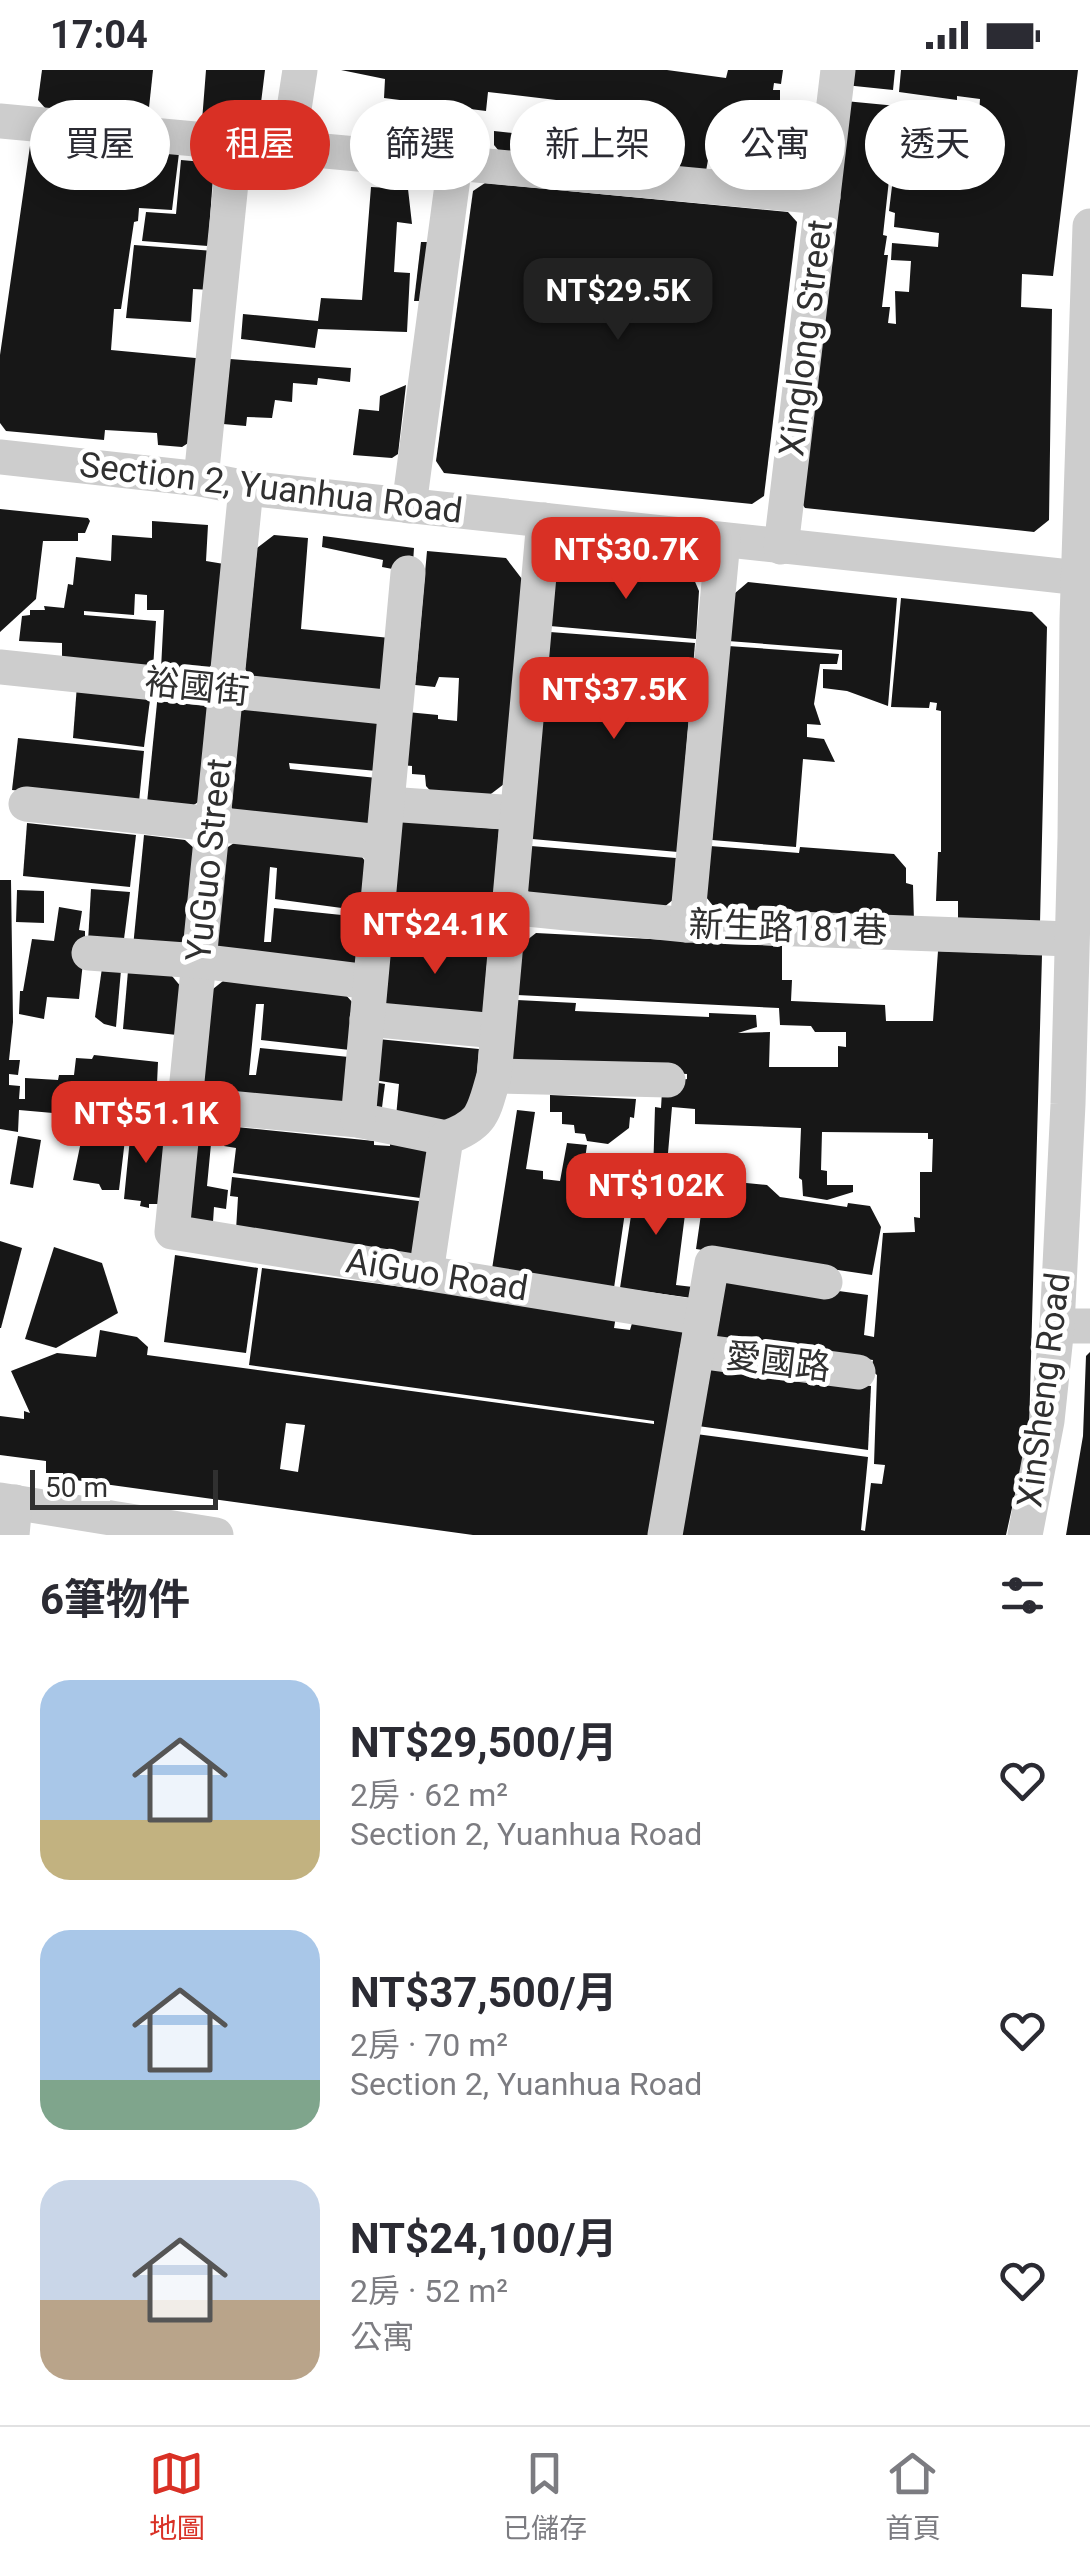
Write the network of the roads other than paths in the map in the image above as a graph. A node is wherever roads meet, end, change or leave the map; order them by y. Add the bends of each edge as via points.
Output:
1 (300, 70) edge
2 (838, 70) edge
3 (295, 100) edge
4 (0, 121) edge
5 (190, 139) edge
6 (490, 167) edge
7 (230, 190) edge
8 (451, 190) edge
9 (822, 197) junction
10 (1089, 239) edge
11 (0, 457) edge
12 (201, 479) junction
13 (246, 488) junction
14 (409, 506) junction
15 (544, 520) junction
16 (723, 540) junction
17 (781, 547) junction
18 (408, 573) dead end
19 (1085, 579) edge
20 (0, 667) edge
21 (226, 690) junction
22 (394, 708) junction
23 (26, 804) dead end
24 (388, 804) junction
25 (517, 813) junction
26 (212, 824) junction
27 (1082, 839) edge
28 (381, 842) junction
29 (376, 912) junction
30 (506, 916) junction
31 (687, 924) junction
32 (1070, 939) junction
33 (89, 954) dead end
34 (198, 961) junction
35 (370, 982) junction
36 (367, 1019) junction
37 (498, 1031) junction
38 (494, 1076) junction
39 (668, 1080) dead end
40 (185, 1104) junction
41 (1079, 1104) edge
42 (358, 1120) junction
43 (446, 1138) junction
44 (172, 1232) joint
45 (426, 1273) junction
46 (825, 1282) dead end
47 (1073, 1326) edge
48 (700, 1335) junction
49 (858, 1372) dead end
50 (9, 1512) edge
51 (216, 1535) edge
52 (666, 1535) edge
53 (1025, 1535) edge

1 - 3 street
2 - 9 street, Xinglong Street
4 - 5 street
6 - 9 street
7 - 12 street
8 - 14 street
9 - 17 street, Xinglong Street
10 - 19 street, XinSheng Road
11 - 12 street, Section 2, Yuanhua Road
12 - 13 street, Section 2, Yuanhua Road
13 - 14 street, Section 2, Yuanhua Road
13 - 21 street, YuGuo Street
14 - 15 street, Section 2, Yuanhua Road
15 - 16 street, Section 2, Yuanhua Road
15 - 25 street
16 - 17 street, Section 2, Yuanhua Road
16 - 31 street
17 - 19 street, Section 2, Yuanhua Road
18 - 22 street
19 - 27 street, XinSheng Road
20 - 21 street, 裕國街
21 - 22 street, 裕國街
21 - 26 street, YuGuo Street
22 - 24 street
23 - 26 street
24 - 25 street
24 - 28 street
25 - 30 street
26 - 28 street
26 - 34 street, YuGuo Street
27 - 32 street, XinSheng Road
28 - 29 street
29 - 30 street, 新生路181巷
29 - 35 street
30 - 31 street, 新生路181巷
30 - 37 street
31 - 32 street, 新生路181巷
32 - 41 street, XinSheng Road
33 - 34 street
34 - 35 street
34 - 40 street, YuGuo Street
35 - 36 street
36 - 37 street
36 - 42 street
37 - 38 street
38 - 39 street
38 - 43 street via 472,1128
40 - 42 street
40 - 44 street, YuGuo Street
41 - 47 street, XinSheng Road
42 - 43 street
43 - 45 street
44 - 45 street, AiGuo Road
45 - 48 street, AiGuo Road
46 - 48 street via 712,1263
47 - 53 street, XinSheng Road
48 - 49 street, 愛國路
48 - 52 street
50 - 51 street

